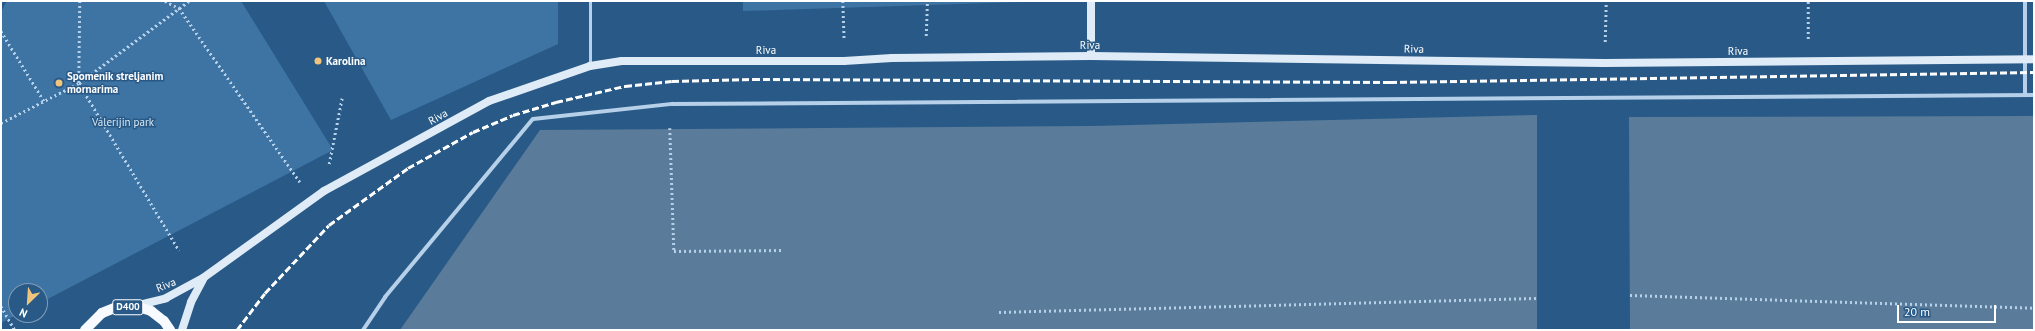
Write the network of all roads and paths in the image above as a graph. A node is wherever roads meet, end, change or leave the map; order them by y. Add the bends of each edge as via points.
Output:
1 (80, 1) edge
2 (165, 1) edge
3 (189, 1) edge
4 (590, 1) edge
5 (844, 1) edge
6 (927, 1) edge
7 (1091, 1) edge
8 (1808, 1) edge
9 (2025, 1) edge
10 (179, 8) junction
11 (1, 32) edge
12 (1091, 56) junction
13 (926, 57) junction
14 (2030, 59) edge
15 (844, 61) junction
16 (1808, 61) junction
17 (590, 66) junction
18 (79, 83) junction
19 (2025, 95) junction
20 (2034, 95) edge
21 (342, 98) dead end
22 (44, 101) junction
23 (1, 123) edge
24 (670, 128) dead end
25 (324, 192) junction
26 (312, 199) junction
27 (179, 250) dead end
28 (782, 250) dead end
29 (203, 278) junction
30 (1630, 295) dead end
31 (1538, 298) dead end
32 (1, 306) edge
33 (135, 306) junction
34 (2034, 308) edge
35 (999, 312) dead end
36 (87, 327) edge
37 (16, 330) edge
38 (78, 330) edge
39 (170, 330) edge
40 (182, 330) edge
41 (363, 330) edge

1 - 18 path
2 - 10 path
3 - 10 path
4 - 17 lane
5 - 15 path
6 - 13 path
7 - 12 main road
8 - 16 path
9 - 14 street
10 - 18 path
10 - 26 path
11 - 22 path
12 - 13 main road, Riva
12 - 16 main road, Riva via 1604,63
13 - 15 main road, Riva
14 - 16 main road, Riva
14 - 19 street
15 - 17 main road, Riva via 622,61
17 - 25 main road, Riva via 489,101
18 - 22 path
18 - 27 path
19 - 20 street
19 - 41 street via 672,104 533,118 385,297
21 - 25 path
22 - 23 path
24 - 28 path via 674,251
25 - 26 main road, Riva
26 - 29 main road, Riva
29 - 33 main road, Riva via 166,298
29 - 40 main road, Riva via 191,302
30 - 34 path
31 - 35 path
32 - 37 path
33 - 36 main road, D400 via 102,313
33 - 39 main road, D400 via 151,311 164,321
36 - 38 main road, D400

